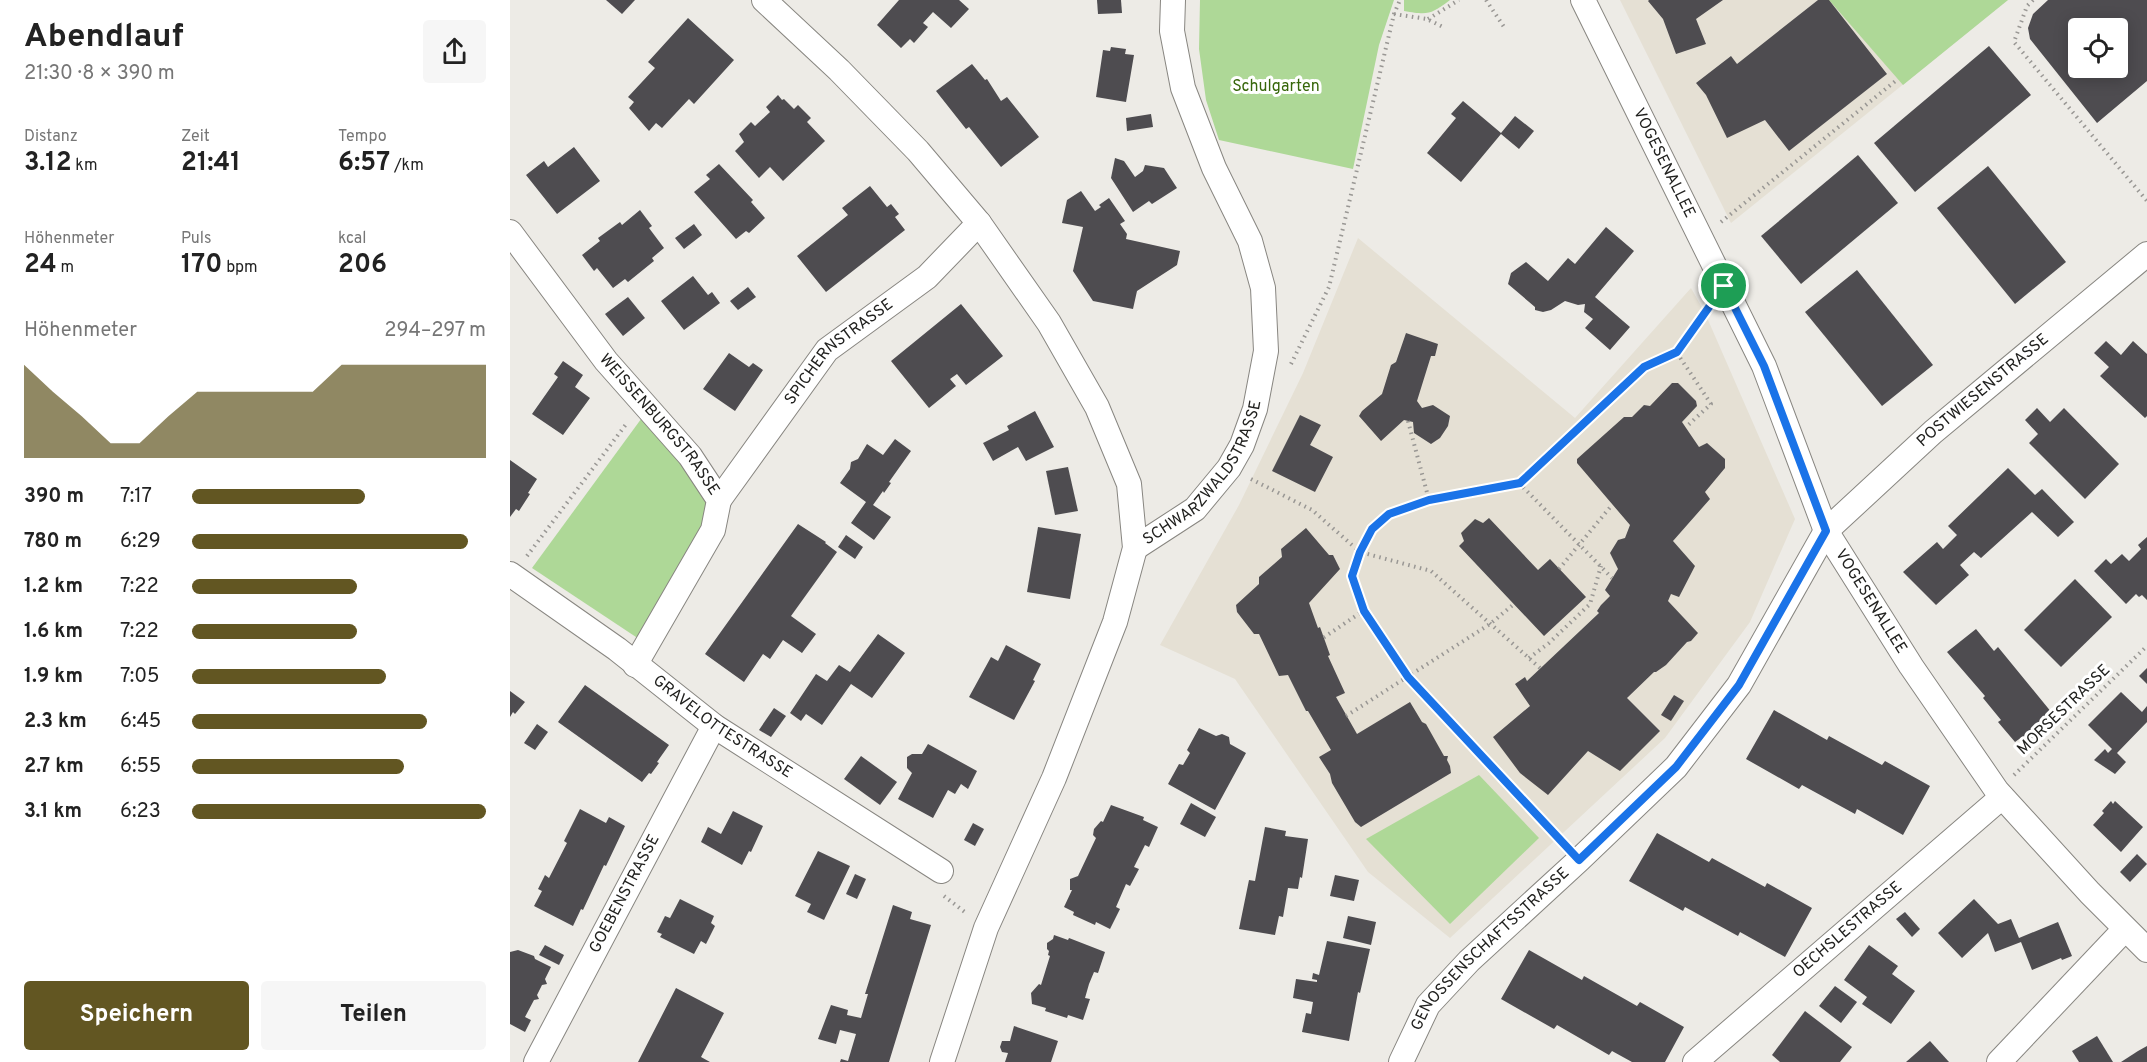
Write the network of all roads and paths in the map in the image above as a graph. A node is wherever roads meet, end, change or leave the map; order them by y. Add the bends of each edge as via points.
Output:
1 (764, 0) edge
2 (1173, 0) edge
3 (1400, 0) edge
4 (1459, 0) edge
5 (1486, 0) edge
6 (1583, 0) edge
7 (2033, 0) edge
8 (1394, 14) junction
9 (1427, 19) junction
10 (1504, 27) dead end
11 (1445, 28) dead end
12 (1898, 79) dead end
13 (2147, 201) edge
14 (979, 222) junction
15 (510, 232) edge
16 (1701, 238) junction
17 (2147, 254) edge
18 (1724, 286) junction
19 (1677, 352) junction
20 (1284, 373) dead end
21 (642, 404) junction
22 (1408, 421) dead end
23 (1686, 427) dead end
24 (1257, 482) dead end
25 (1520, 483) junction
26 (718, 500) junction
27 (1429, 500) junction
28 (1612, 505) dead end
29 (1826, 531) junction
30 (1580, 544) junction
31 (1135, 548) junction
32 (1360, 552) junction
33 (1600, 566) junction
34 (1559, 568) dead end
35 (511, 575) edge
36 (1612, 578) dead end
37 (1514, 604) dead end
38 (1364, 611) junction
39 (1490, 624) junction
40 (1323, 638) dead end
41 (2147, 646) edge
42 (1529, 658) junction
43 (635, 665) junction
44 (1540, 668) dead end
45 (1408, 677) junction
46 (1347, 716) dead end
47 (714, 726) junction
48 (2000, 794) junction
49 (1579, 860) junction
50 (941, 872) joint
51 (986, 928) junction
52 (2125, 929) junction
53 (2147, 950) edge
54 (536, 1062) edge
55 (942, 1062) edge
56 (1401, 1062) edge
57 (1695, 1062) edge
58 (1999, 1062) edge

1 - 14 street via 918,151
2 - 31 street, SCHWARZWALDSTRASSE via 1172,31 1183,88 1214,168 1250,241 1263,288 1266,351 1255,409 1229,468 1195,509
3 - 8 path
4 - 9 path
5 - 10 path
6 - 16 street, VOGESENALLEE
7 - 13 path via 2014,42
8 - 9 path
8 - 20 path via 1329,286
9 - 11 path
12 - 16 path
14 - 26 street, SPICHERNSTRASSE via 927,278 826,350
14 - 31 street via 1049,323 1097,407 1129,484
15 - 21 street, WEISSENBURGSTRASSE
16 - 18 street, VOGESENALLEE
17 - 29 street, POSTWIESENSTRASSE via 1933,432
18 - 19 path
18 - 29 street, VOGESENALLEE via 1764,366
19 - 23 path via 1711,404
19 - 25 path via 1644,367
21 - 26 street, WEISSENBURGSTRASSE via 690,456
21 - 35 path
22 - 27 path
24 - 32 path via 1312,510
25 - 27 path
25 - 30 path
26 - 43 street, WEISSENBURGSTRASSE via 713,530
27 - 32 path via 1389,514 1372,529
28 - 30 path
29 - 48 street, VOGESENALLEE via 1911,666
29 - 49 street, GENOSSENSCHAFTSSTRASSE via 1739,685 1676,767
30 - 33 path
30 - 34 path
31 - 51 street, SCHWARZWALDSTRASSE via 1111,634 1054,778
32 - 38 path via 1352,576
32 - 39 path via 1431,571
33 - 36 path
33 - 42 path via 1590,604
35 - 43 street, GRAVELOTTESTRASSE
37 - 39 path
38 - 40 path
38 - 45 path
39 - 42 path
39 - 45 path
41 - 48 path, MORSESTRASSE
42 - 44 path
43 - 47 street, GRAVELOTTESTRASSE
45 - 46 path
45 - 49 path
47 - 50 street, GRAVELOTTESTRASSE
47 - 54 street, GOEBENSTRASSE
48 - 52 street, VOGESENALLEE
48 - 57 street, OECHSLESTRASSE
49 - 56 street, GENOSSENSCHAFTSSTRASSE via 1468,961 1428,1005
50 - 51 path via 939,892
51 - 55 street, SCHWARZWALDSTRASSE
52 - 53 street, VOGESENALLEE
52 - 58 street

